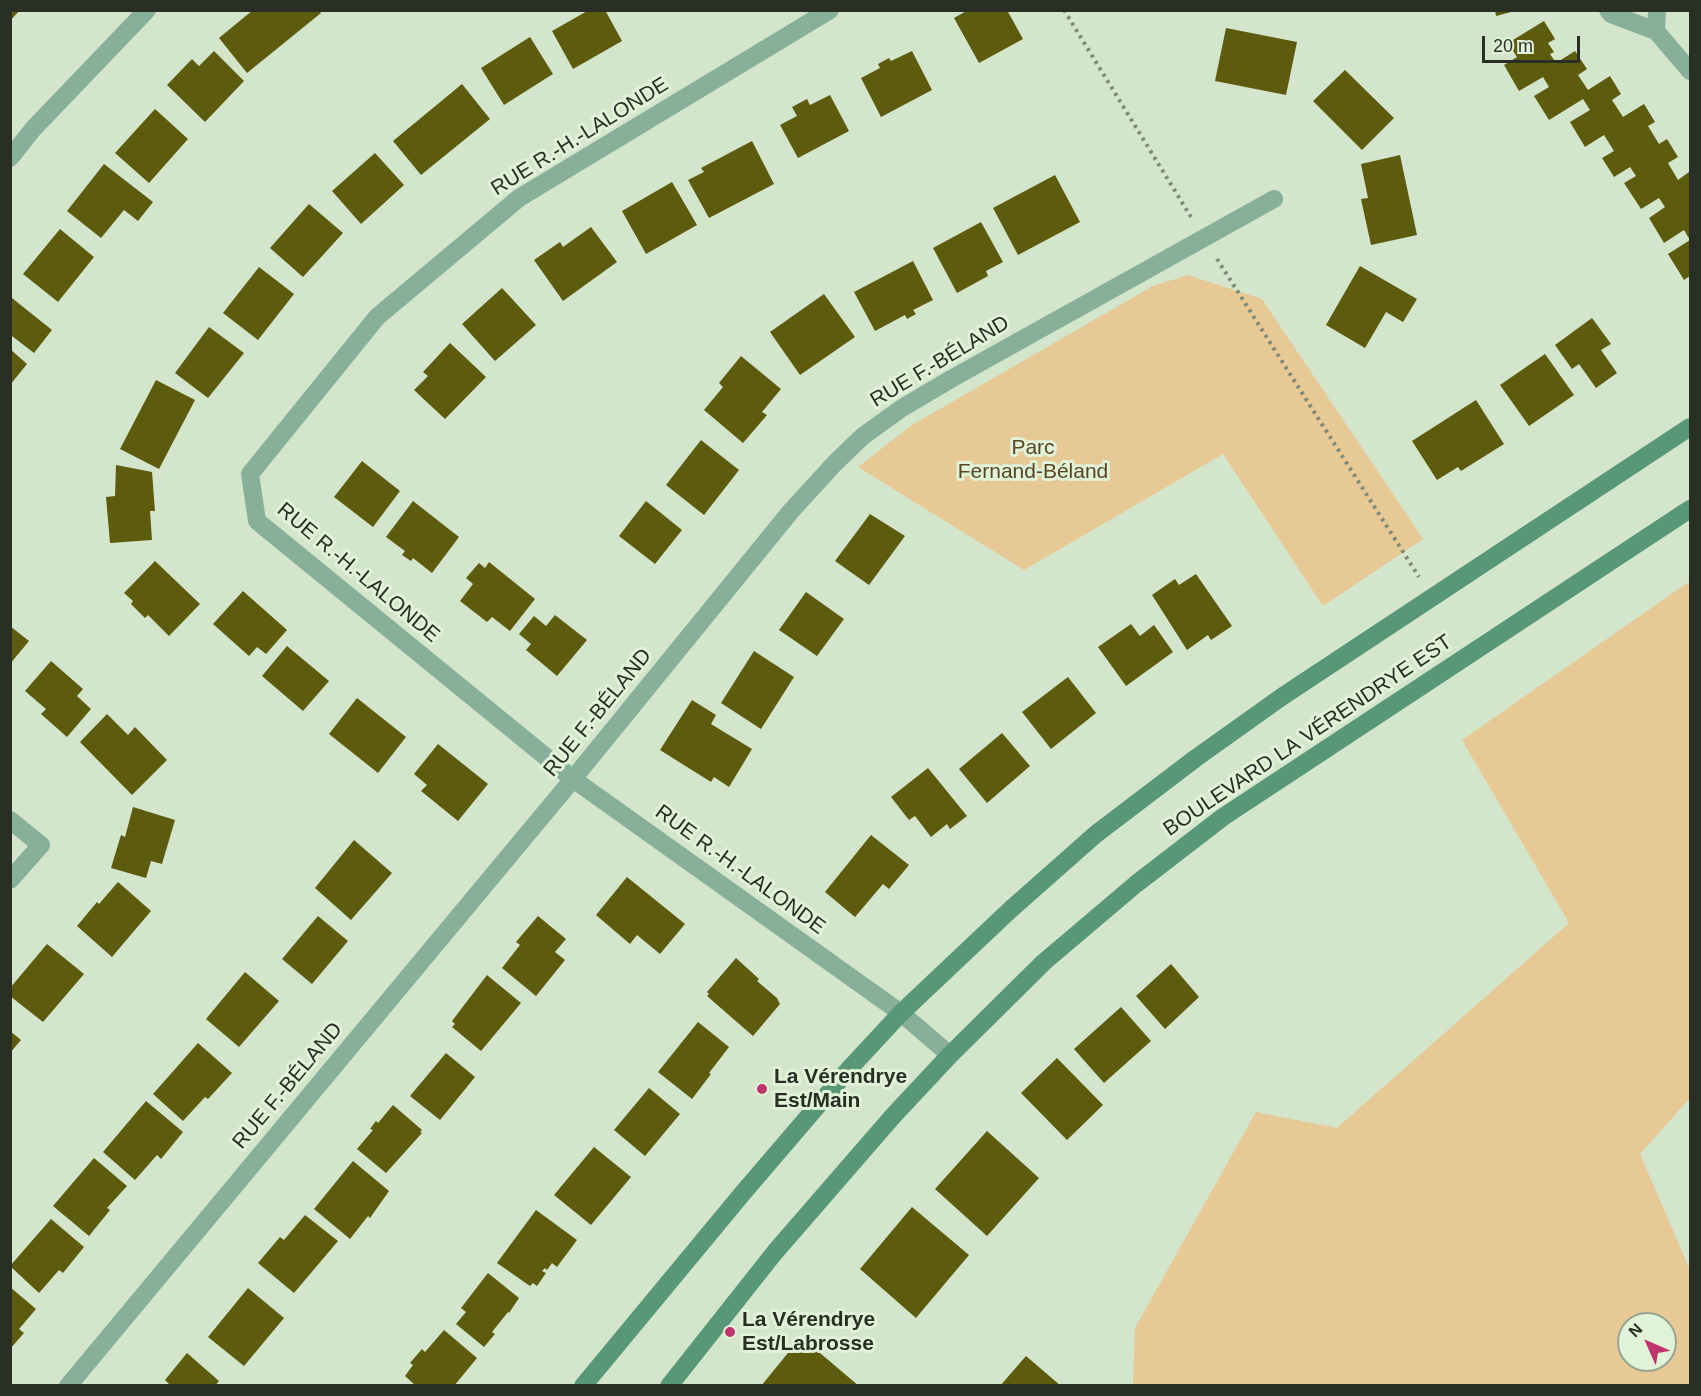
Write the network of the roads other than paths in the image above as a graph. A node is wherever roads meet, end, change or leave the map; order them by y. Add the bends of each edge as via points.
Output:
1 (147, 10) edge
2 (830, 10) edge
3 (1608, 10) edge
4 (1657, 10) edge
5 (1656, 31) junction
6 (1690, 71) edge
7 (10, 158) edge
8 (1274, 199) dead end
9 (1690, 427) edge
10 (1690, 508) edge
11 (573, 779) junction
12 (10, 820) edge
13 (10, 880) edge
14 (901, 1013) junction
15 (950, 1055) junction
16 (68, 1386) edge
17 (583, 1386) edge
18 (669, 1386) edge

1 - 7 street
2 - 11 street, RUE R.-H.-LALONDE via 519,198 377,317 250,474 257,521
3 - 5 street
4 - 5 street
5 - 6 street
8 - 11 street, RUE F.-BÉLAND via 951,379 863,436 791,512
9 - 14 main road via 1301,684 1196,758 1096,834
10 - 15 main road, BOULEVARD LA VÉRENDRYE EST via 1223,817 1044,962
11 - 14 street, RUE R.-H.-LALONDE
11 - 16 street, RUE F.-BÉLAND
12 - 13 street via 41,845
14 - 15 street, RUE R.-H.-LALONDE
14 - 17 main road via 750,1185
15 - 18 main road, BOULEVARD LA VÉRENDRYE EST via 775,1252

